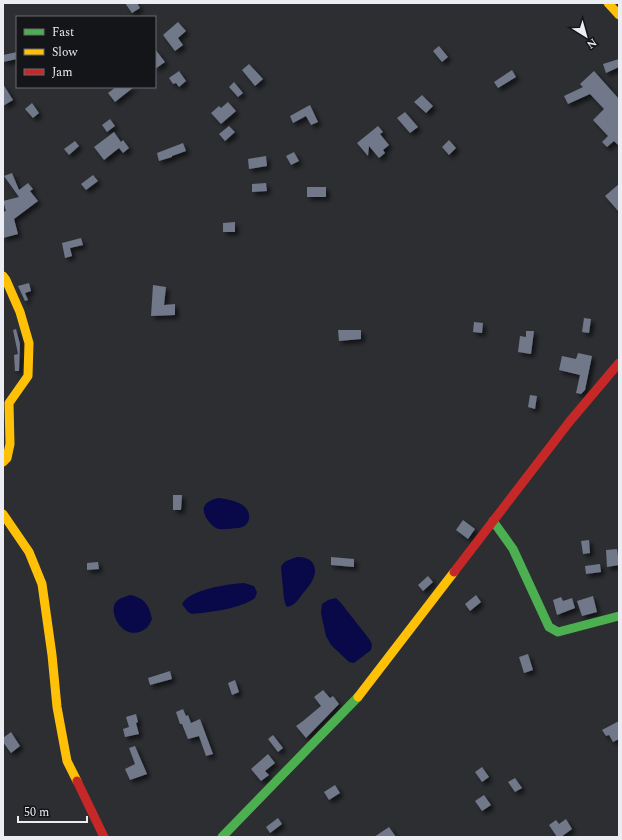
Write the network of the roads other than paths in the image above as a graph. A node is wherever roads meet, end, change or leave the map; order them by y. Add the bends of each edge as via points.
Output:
1 (608, 3) edge
2 (619, 15) edge
3 (3, 276) edge
4 (619, 363) edge
5 (3, 462) edge
6 (3, 514) edge
7 (494, 521) junction
8 (619, 616) edge
9 (104, 837) edge
10 (222, 837) edge

1 - 2 street
3 - 5 street via 20,312 29,343 28,376 9,403 10,444 7,458
4 - 7 street
6 - 9 street via 29,552 42,584 57,707 67,762
7 - 8 street via 513,549 549,627 558,632
7 - 10 street via 357,698

